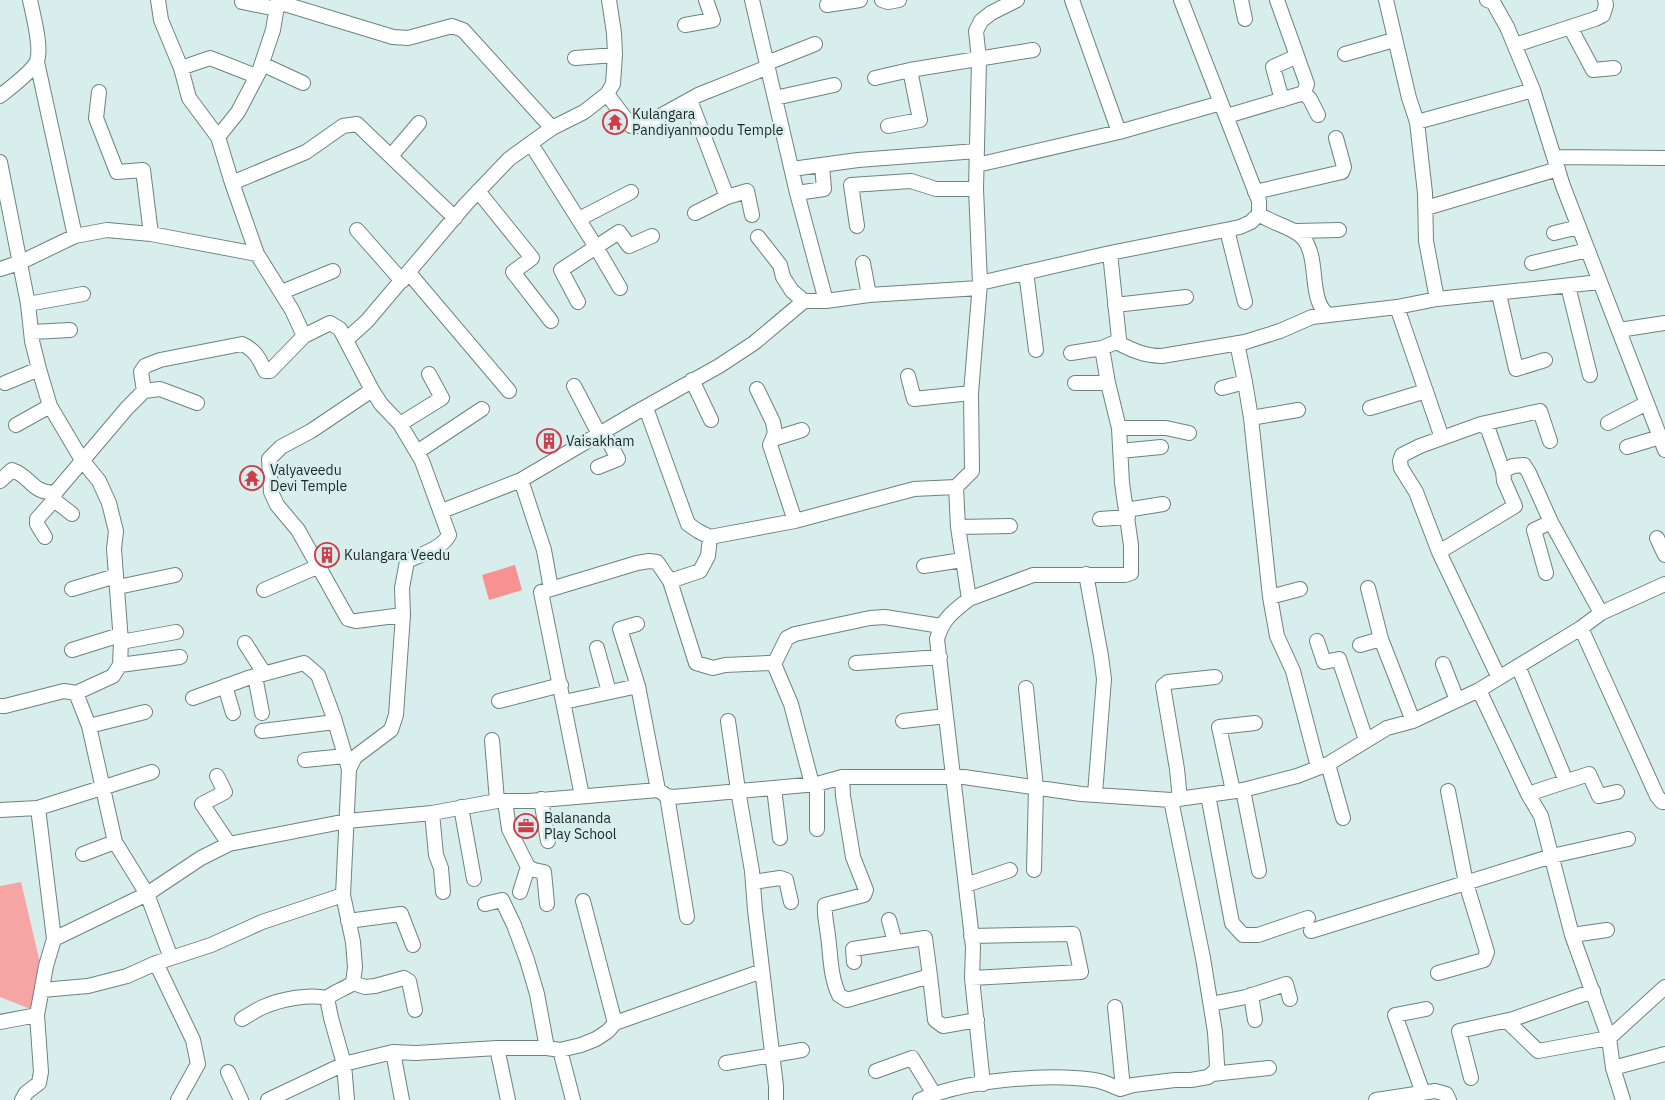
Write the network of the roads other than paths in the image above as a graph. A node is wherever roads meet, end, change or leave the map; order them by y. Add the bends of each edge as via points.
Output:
1 (30, 0) edge
2 (158, 0) edge
3 (609, 0) edge
4 (706, 0) edge
5 (752, 0) edge
6 (860, 0) edge
7 (882, 0) edge
8 (899, 0) edge
9 (1017, 0) edge
10 (1072, 0) edge
11 (1181, 0) edge
12 (1241, 0) edge
13 (1278, 0) edge
14 (1386, 0) edge
15 (1487, 0) edge
16 (1605, 0) edge
17 (242, 2) dead end
18 (278, 3) edge
19 (827, 5) dead end
20 (1245, 19) dead end
21 (685, 24) dead end
22 (1570, 27) junction
23 (1394, 40) junction
24 (815, 44) dead end
25 (1515, 45) junction
26 (1033, 50) dead end
27 (1345, 54) dead end
28 (615, 55) junction
29 (575, 58) dead end
30 (1293, 58) dead end
31 (979, 60) junction
32 (37, 62) junction
33 (767, 65) junction
34 (181, 68) junction
35 (1614, 68) dead end
36 (259, 70) junction
37 (910, 70) junction
38 (875, 78) dead end
39 (303, 83) dead end
40 (834, 85) dead end
41 (1533, 90) junction
42 (98, 92) dead end
43 (1304, 93) junction
44 (607, 94) junction
45 (0, 96) edge
46 (775, 98) junction
47 (690, 100) junction
48 (1282, 100) junction
49 (1221, 102) junction
50 (1318, 115) dead end
51 (1227, 116) junction
52 (1417, 122) junction
53 (420, 123) dead end
54 (888, 126) dead end
55 (552, 128) junction
56 (1119, 132) junction
57 (218, 137) junction
58 (1336, 138) dead end
59 (531, 144) junction
60 (391, 156) junction
61 (977, 158) junction
62 (1665, 158) edge
63 (0, 162) edge
64 (1556, 163) junction
65 (822, 165) junction
66 (792, 169) junction
67 (232, 183) junction
68 (976, 189) junction
69 (478, 191) junction
70 (631, 192) dead end
71 (1255, 192) junction
72 (797, 193) junction
73 (727, 197) junction
74 (1426, 208) junction
75 (695, 213) dead end
76 (1259, 214) junction
77 (752, 215) dead end
78 (455, 218) junction
79 (579, 219) junction
80 (857, 226) dead end
81 (1579, 226) junction
82 (357, 230) dead end
83 (1227, 230) junction
84 (1339, 230) dead end
85 (1296, 231) junction
86 (151, 234) junction
87 (1554, 234) dead end
88 (75, 236) junction
89 (652, 236) dead end
90 (758, 237) dead end
91 (596, 247) junction
92 (1588, 250) junction
93 (1110, 253) junction
94 (258, 254) junction
95 (19, 263) junction
96 (863, 263) dead end
97 (1532, 263) dead end
98 (0, 269) edge
99 (332, 271) dead end
100 (1026, 272) junction
101 (406, 277) junction
102 (1600, 282) junction
103 (980, 285) junction
104 (1568, 286) junction
105 (620, 288) dead end
106 (282, 292) junction
107 (83, 294) dead end
108 (1499, 294) junction
109 (869, 295) junction
110 (1186, 297) dead end
111 (1438, 299) junction
112 (804, 301) junction
113 (826, 301) junction
114 (578, 302) dead end
115 (1245, 302) dead end
116 (28, 304) junction
117 (1115, 305) junction
118 (1397, 307) junction
119 (1327, 314) junction
120 (551, 321) dead end
121 (1665, 323) edge
122 (70, 330) dead end
123 (1619, 330) junction
124 (32, 332) junction
125 (304, 336) junction
126 (346, 340) junction
127 (1116, 342) junction
128 (1237, 343) junction
129 (1102, 348) junction
130 (1036, 350) dead end
131 (1071, 353) dead end
132 (1545, 360) dead end
133 (38, 369) junction
134 (429, 374) dead end
135 (1590, 375) dead end
136 (908, 376) dead end
137 (692, 380) junction
138 (1075, 382) dead end
139 (1244, 382) junction
140 (5, 383) dead end
141 (1108, 383) junction
142 (574, 386) dead end
143 (1222, 388) dead end
144 (757, 389) dead end
145 (372, 390) junction
146 (144, 391) junction
147 (509, 391) dead end
148 (1426, 391) junction
149 (971, 393) junction
150 (197, 403) dead end
151 (1647, 403) junction
152 (50, 406) junction
153 (482, 408) dead end
154 (646, 408) junction
155 (1370, 408) dead end
156 (1298, 410) dead end
157 (1251, 418) junction
158 (711, 420) dead end
159 (1608, 423) dead end
160 (400, 424) junction
161 (1481, 424) junction
162 (16, 425) dead end
163 (1119, 428) junction
164 (802, 430) dead end
165 (602, 433) junction
166 (1189, 433) dead end
167 (1442, 438) junction
168 (773, 439) junction
169 (1550, 442) dead end
170 (1662, 444) edge
171 (1161, 447) dead end
172 (1627, 447) dead end
173 (1120, 451) junction
174 (417, 452) junction
175 (82, 460) junction
176 (598, 467) dead end
177 (1503, 471) junction
178 (521, 480) junction
179 (0, 481) edge
180 (956, 487) junction
181 (54, 497) junction
182 (1162, 504) dead end
183 (442, 510) junction
184 (72, 514) dead end
185 (1127, 514) junction
186 (1100, 519) dead end
187 (795, 521) junction
188 (1551, 522) junction
189 (1010, 526) dead end
190 (958, 527) junction
191 (710, 536) junction
192 (45, 537) dead end
193 (1657, 538) dead end
194 (1439, 552) junction
195 (1665, 556) edge
196 (962, 560) junction
197 (319, 566) junction
198 (924, 566) dead end
199 (1086, 574) junction
200 (1546, 574) dead end
201 (175, 575) dead end
202 (117, 581) junction
203 (670, 581) junction
204 (1665, 584) edge
205 (1368, 588) dead end
206 (72, 589) dead end
207 (551, 589) junction
208 (1300, 589) dead end
209 (264, 590) dead end
210 (1270, 596) junction
211 (969, 599) junction
212 (1601, 613) junction
213 (403, 615) junction
214 (638, 624) dead end
215 (941, 626) junction
216 (1581, 628) junction
217 (176, 632) dead end
218 (121, 639) junction
219 (1381, 639) junction
220 (1318, 641) dead end
221 (245, 643) dead end
222 (1360, 645) dead end
223 (597, 648) dead end
224 (72, 650) dead end
225 (940, 656) junction
226 (180, 657) dead end
227 (774, 664) junction
228 (856, 664) dead end
229 (1443, 664) dead end
230 (120, 665) junction
231 (1518, 666) junction
232 (260, 674) junction
233 (1215, 677) dead end
234 (1499, 678) junction
235 (560, 685) junction
236 (225, 686) junction
237 (638, 686) junction
238 (1026, 688) dead end
239 (1479, 690) junction
240 (608, 692) junction
241 (76, 693) junction
242 (193, 698) dead end
243 (1457, 700) junction
244 (499, 701) dead end
245 (564, 702) junction
246 (0, 706) edge
247 (145, 712) dead end
248 (262, 712) dead end
249 (233, 713) dead end
250 (946, 716) junction
251 (728, 721) dead end
252 (903, 721) dead end
253 (1413, 721) junction
254 (335, 722) junction
255 (1255, 723) dead end
256 (90, 726) junction
257 (262, 731) dead end
258 (492, 740) dead end
259 (1366, 740) junction
260 (305, 760) dead end
261 (347, 762) junction
262 (1323, 765) junction
263 (152, 772) dead end
264 (217, 776) dead end
265 (953, 776) junction
266 (842, 777) junction
267 (1566, 781) junction
268 (814, 784) junction
269 (774, 788) junction
270 (1036, 788) junction
271 (102, 789) junction
272 (738, 790) junction
273 (1238, 790) junction
274 (1448, 791) dead end
275 (1617, 792) dead end
276 (663, 793) junction
277 (1095, 794) junction
278 (1528, 794) junction
279 (1208, 795) junction
280 (582, 796) junction
281 (541, 799) junction
282 (1175, 800) junction
283 (501, 801) junction
284 (1665, 802) edge
285 (461, 807) junction
286 (38, 808) junction
287 (0, 810) edge
288 (432, 813) junction
289 (1343, 818) dead end
290 (347, 821) junction
291 (817, 829) dead end
292 (780, 838) dead end
293 (1628, 839) dead end
294 (548, 840) dead end
295 (115, 842) junction
296 (229, 844) junction
297 (83, 854) dead end
298 (1552, 856) junction
299 (528, 867) junction
300 (1010, 870) dead end
301 (1034, 870) dead end
302 (1259, 871) dead end
303 (474, 879) dead end
304 (753, 882) junction
305 (1466, 883) junction
306 (966, 885) junction
307 (443, 892) dead end
308 (520, 892) dead end
309 (147, 894) junction
310 (343, 895) junction
311 (583, 901) dead end
312 (791, 902) dead end
313 (485, 904) dead end
314 (547, 904) dead end
315 (687, 916) dead end
316 (348, 920) junction
317 (889, 920) dead end
318 (1607, 930) dead end
319 (1572, 935) junction
320 (971, 936) junction
321 (54, 939) junction
322 (895, 942) junction
323 (413, 945) dead end
324 (171, 958) junction
325 (854, 962) dead end
326 (156, 964) junction
327 (762, 971) junction
328 (1438, 973) dead end
329 (930, 976) junction
330 (972, 978) junction
331 (353, 983) junction
332 (1665, 987) edge
333 (42, 990) junction
334 (1594, 991) junction
335 (1251, 995) junction
336 (327, 998) junction
337 (1290, 999) dead end
338 (1210, 1004) junction
339 (1115, 1007) dead end
340 (415, 1010) dead end
341 (1426, 1010) dead end
342 (37, 1015) junction
343 (242, 1019) dead end
344 (977, 1020) junction
345 (1255, 1020) dead end
346 (1507, 1021) junction
347 (0, 1022) edge
348 (616, 1023) junction
349 (1609, 1038) junction
350 (497, 1048) junction
351 (553, 1049) junction
352 (802, 1050) dead end
353 (393, 1052) junction
354 (1665, 1054) edge
355 (773, 1055) junction
356 (726, 1063) dead end
357 (344, 1064) junction
358 (1269, 1068) dead end
359 (1613, 1068) junction
360 (876, 1071) dead end
361 (228, 1072) dead end
362 (1212, 1074) junction
363 (1471, 1078) dead end
364 (983, 1084) junction
365 (1123, 1088) junction
366 (934, 1094) junction
367 (1419, 1096) edge
368 (22, 1100) edge
369 (178, 1100) edge
370 (241, 1100) edge
371 (268, 1100) edge
372 (347, 1100) edge
373 (402, 1100) edge
374 (508, 1100) edge
375 (573, 1100) edge
376 (776, 1100) edge
377 (920, 1100) edge
378 (1376, 1100) edge
379 (1449, 1100) edge
380 (1623, 1100) edge

1 - 32 street via 38,39
2 - 34 street via 161,20
3 - 28 street
4 - 21 street via 713,20
5 - 33 street
6 - 19 street
7 - 8 street
9 - 31 street via 981,20 976,31
10 - 56 street
11 - 49 street
12 - 20 street
13 - 43 street via 1307,84
14 - 23 street
15 - 25 street via 1498,10
16 - 22 street via 1603,15
17 - 18 street
18 - 36 street via 273,30
18 - 55 street via 393,36 408,38 452,26 463,30
22 - 25 street
22 - 35 street via 1593,70
23 - 27 street
23 - 52 street
24 - 33 street
25 - 41 street
26 - 31 street
28 - 29 street
28 - 44 street via 613,84
30 - 48 street via 1273,67
31 - 37 street
31 - 61 street
32 - 45 street via 17,84
32 - 88 street
33 - 46 street
33 - 47 street
34 - 36 street via 210,58
34 - 57 street via 189,98
36 - 39 street
36 - 57 street via 238,112
37 - 38 street
37 - 54 street via 920,120
40 - 46 street
41 - 52 street
41 - 64 street
42 - 86 street via 96,118 117,172 144,170
43 - 48 street
43 - 50 street
44 - 47 street via 631,126 642,126
44 - 55 street via 584,112
46 - 66 street
47 - 73 street
48 - 51 street
49 - 51 street
49 - 56 street
51 - 71 street
52 - 74 street
53 - 60 street
55 - 59 street
56 - 61 street
57 - 67 street
58 - 71 street via 1344,167 1342,172
59 - 69 street via 509,160
59 - 79 street
60 - 67 street via 357,124 342,126 306,152
60 - 78 street
61 - 65 street via 858,160
61 - 68 street
62 - 64 street
63 - 95 street
64 - 74 street
64 - 81 street
65 - 66 street
65 - 72 street via 824,189
66 - 72 street
67 - 94 street
68 - 80 street via 936,189 911,181 851,185
68 - 103 street
69 - 78 street
69 - 120 street via 532,258 513,272
70 - 79 street
71 - 76 street
72 - 113 street
73 - 75 street
73 - 77 street via 746,191
74 - 111 street via 1426,241
76 - 83 street via 1251,222
76 - 85 street via 1270,222
78 - 101 street
79 - 91 street
81 - 87 street
81 - 92 street
82 - 101 street
83 - 93 street
83 - 115 street
84 - 85 street
85 - 119 street via 1310,253 1319,305
86 - 88 street via 107,230
86 - 94 street
88 - 95 street
89 - 91 street via 629,246 619,232
90 - 112 street via 780,265 792,292
91 - 105 street
91 - 114 street via 562,270
92 - 97 street
92 - 102 street
93 - 100 street
93 - 117 street
94 - 106 street
95 - 98 street
95 - 116 street
96 - 109 street
99 - 106 street
100 - 103 street
100 - 130 street
101 - 126 street
101 - 147 street
102 - 104 street
102 - 123 street
103 - 109 street
103 - 149 street
104 - 108 street
104 - 135 street
106 - 125 street
107 - 116 street
108 - 111 street
108 - 132 street via 1516,369
109 - 113 street
110 - 117 street
111 - 118 street
112 - 113 street
112 - 137 street via 754,343
116 - 124 street
117 - 127 street via 1119,338
118 - 119 street
118 - 148 street
119 - 128 street
121 - 123 street
122 - 124 street
123 - 151 street
124 - 133 street
125 - 126 street via 330,323 340,329
125 - 146 street via 270,371 265,370 252,348 242,344 160,360 145,366 141,372
126 - 145 street
127 - 128 street via 1138,354 1150,356
127 - 129 street
128 - 139 street
129 - 131 street
129 - 141 street
133 - 140 street
133 - 152 street
134 - 160 street via 442,398
136 - 149 street via 914,399
137 - 154 street
137 - 158 street
138 - 141 street
139 - 143 street
139 - 157 street
141 - 163 street
142 - 165 street
144 - 168 street via 773,422
145 - 160 street
145 - 197 street via 281,447 268,459 271,492 277,505 298,530
146 - 150 street via 160,389
146 - 175 street
148 - 155 street
148 - 167 street
149 - 180 street via 972,471
151 - 159 street
151 - 170 street
152 - 162 street
152 - 175 street
153 - 174 street
154 - 165 street
154 - 191 street via 688,524
156 - 157 street
157 - 210 street
160 - 174 street
161 - 167 street
161 - 169 street via 1540,411
161 - 177 street via 1488,429
163 - 166 street via 1166,428
163 - 173 street
164 - 168 street
165 - 176 street via 618,459
165 - 178 street
167 - 194 street via 1402,455 1400,461
168 - 187 street via 770,445
170 - 172 street
171 - 173 street
173 - 185 street
174 - 183 street
175 - 181 street
175 - 202 street via 99,481 109,503 116,531
177 - 188 street via 1524,465
177 - 194 street via 1515,506
178 - 183 street
178 - 207 street via 544,550
179 - 181 street via 12,470 21,473 32,486
180 - 187 street via 914,488
180 - 190 street
181 - 184 street
181 - 192 street via 36,518
182 - 185 street
183 - 213 street via 449,535 447,540 407,561 402,588
185 - 186 street
185 - 199 street via 1131,572 1125,575
187 - 191 street
188 - 200 street via 1534,530
188 - 212 street
189 - 190 street
190 - 196 street
191 - 203 street via 708,556 700,571
193 - 195 street
194 - 234 street
196 - 198 street
196 - 211 street
197 - 209 street
197 - 213 street via 348,619
199 - 211 street via 1034,575
199 - 277 street via 1104,679
201 - 202 street
202 - 206 street
202 - 218 street
203 - 207 street via 657,562 649,561
203 - 227 street via 696,663 713,668
204 - 212 street
205 - 219 street
207 - 235 street via 541,592
208 - 210 street
210 - 262 street via 1276,636 1293,671
211 - 215 street via 948,615
212 - 216 street
213 - 261 street via 396,715 391,730
214 - 237 street via 620,629
215 - 225 street via 937,638
215 - 227 street via 885,617 795,634 787,638
216 - 231 street
216 - 284 street via 1657,796
217 - 218 street
218 - 224 street
218 - 230 street
219 - 222 street
219 - 253 street
220 - 259 street via 1324,662 1339,659
221 - 232 street
223 - 240 street
225 - 228 street
225 - 250 street
226 - 230 street
227 - 268 street via 791,704
229 - 243 street
230 - 241 street via 113,676
231 - 234 street
231 - 267 street
232 - 236 street
232 - 248 street
232 - 254 street via 304,663 318,675
233 - 282 street via 1168,682 1163,686 1177,769
234 - 239 street
235 - 244 street
235 - 245 street
236 - 242 street
236 - 249 street
237 - 240 street
237 - 276 street
238 - 270 street
239 - 243 street
239 - 278 street
240 - 245 street
241 - 246 street via 64,691
241 - 256 street
243 - 253 street
245 - 280 street
247 - 256 street
250 - 252 street
250 - 265 street
251 - 272 street
253 - 259 street via 1387,728
254 - 257 street
254 - 261 street
255 - 273 street via 1219,727
256 - 271 street
258 - 283 street
259 - 262 street
260 - 261 street
261 - 290 street
262 - 273 street via 1297,776
262 - 289 street
263 - 271 street
264 - 296 street via 225,792 202,804
265 - 266 street
265 - 270 street
265 - 306 street
266 - 268 street
266 - 329 street via 853,857 866,890 864,895 825,905 835,987 839,996 847,1000
267 - 275 street via 1589,774 1600,796
267 - 278 street
268 - 269 street
268 - 291 street
269 - 272 street
269 - 292 street
270 - 277 street
270 - 301 street
271 - 286 street
271 - 295 street
272 - 276 street via 673,797
272 - 304 street
273 - 279 street
273 - 302 street
274 - 305 street
276 - 280 street
276 - 315 street
277 - 282 street
278 - 298 street via 1542,816
279 - 282 street
279 - 305 street via 1232,923 1243,935 1309,925
280 - 281 street
281 - 283 street
281 - 294 street
282 - 338 street
283 - 285 street
283 - 299 street via 509,829
285 - 288 street
285 - 303 street
286 - 287 street
286 - 321 street
288 - 290 street
288 - 307 street
290 - 296 street
290 - 310 street
293 - 298 street
295 - 297 street
295 - 309 street
296 - 309 street via 201,858
298 - 305 street
298 - 319 street
299 - 308 street
299 - 314 street via 544,872
300 - 306 street
304 - 312 street via 786,880
304 - 327 street
305 - 328 street via 1487,952 1484,960
306 - 320 street
309 - 321 street
309 - 324 street
310 - 316 street
310 - 324 street via 262,922 211,945
311 - 348 street
313 - 351 street via 502,900 514,925
316 - 323 street via 401,914
316 - 331 street via 355,967
317 - 322 street
318 - 319 street
319 - 334 street
320 - 330 street
320 - 330 street via 1073,934 1081,972
321 - 333 street
322 - 325 street via 853,949
322 - 329 street via 925,938
324 - 326 street
326 - 333 street via 88,986
326 - 369 street via 193,1040 198,1064
327 - 348 street
327 - 355 street
329 - 344 street via 935,1020 943,1026
330 - 344 street
331 - 336 street
331 - 340 street via 365,988 404,978 409,981
332 - 349 street
333 - 342 street
334 - 346 street
334 - 349 street
335 - 337 street via 1286,984
335 - 338 street
335 - 345 street
336 - 343 street via 313,995 292,999 264,1006
336 - 357 street
338 - 362 street via 1218,1064
339 - 365 street
341 - 367 street via 1395,1015
342 - 347 street
342 - 368 street via 41,1072 39,1082
344 - 364 street
346 - 349 street via 1538,1051
346 - 363 street via 1459,1031
348 - 351 street via 608,1032 581,1046
349 - 359 street
350 - 351 street
350 - 353 street
350 - 374 street
351 - 375 street
352 - 355 street
353 - 357 street
353 - 373 street
354 - 359 street
355 - 356 street
355 - 376 street
357 - 371 street
357 - 372 street
358 - 362 street
359 - 380 street
360 - 366 street via 912,1058
361 - 370 street
362 - 365 street via 1191,1080 1167,1080
364 - 365 street via 1021,1078 1066,1079 1096,1080
364 - 366 street
366 - 377 street
367 - 378 street
367 - 379 street via 1435,1091 1446,1094

